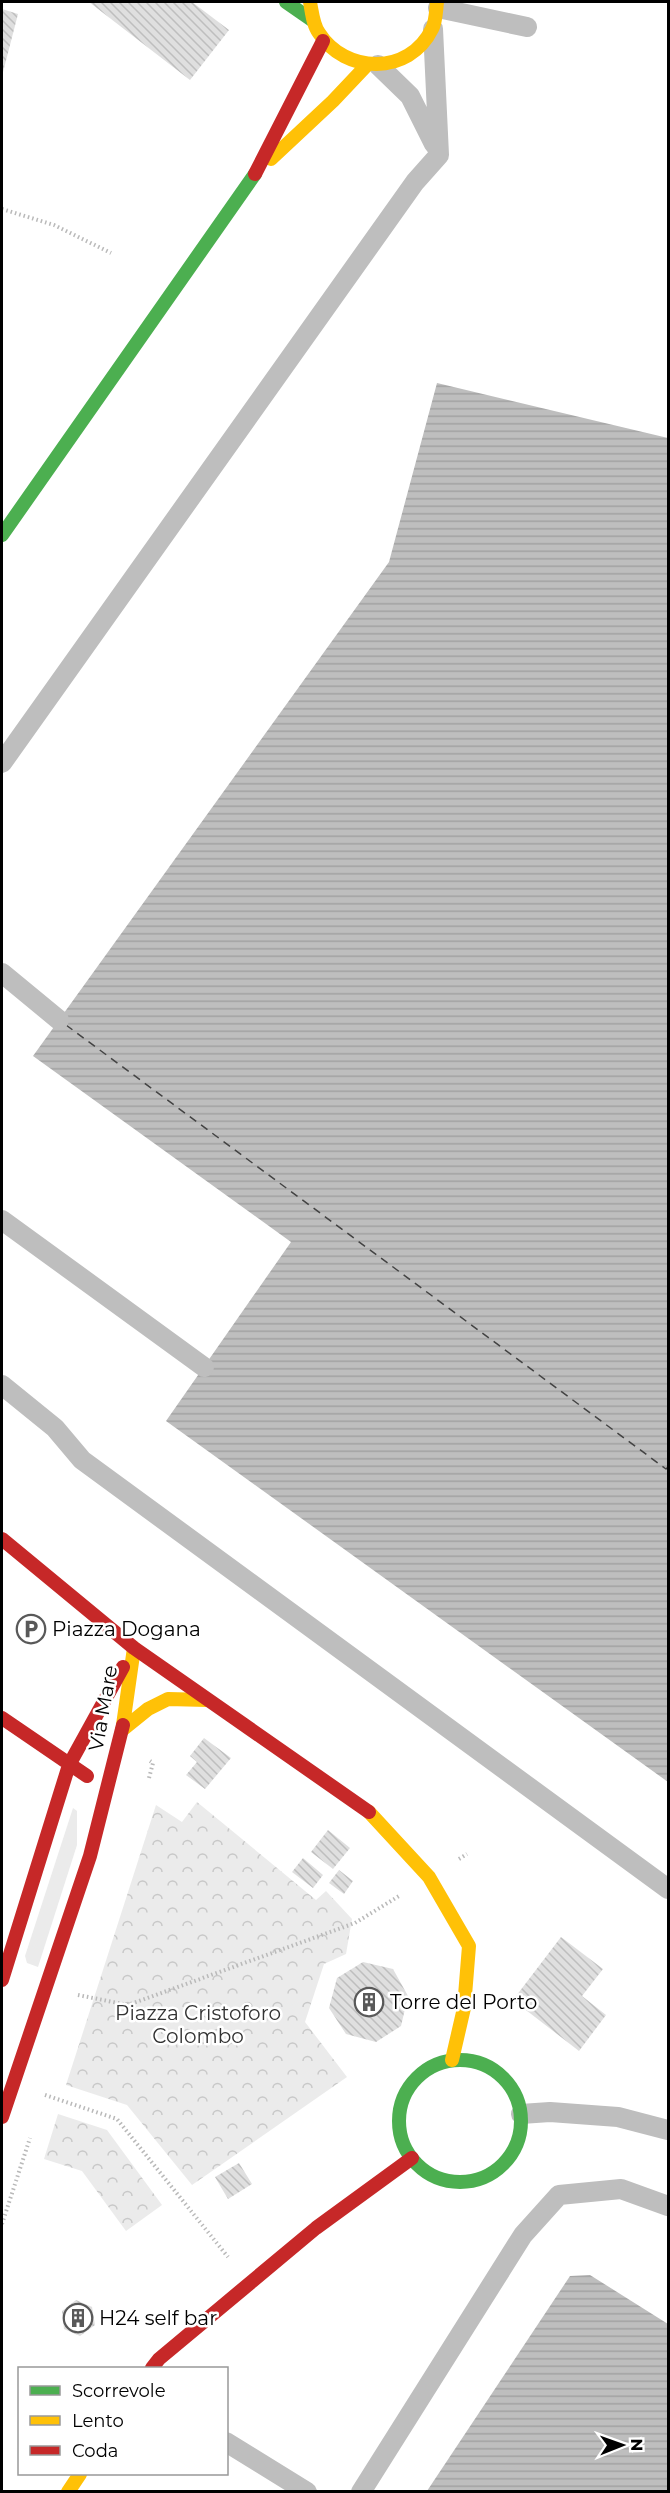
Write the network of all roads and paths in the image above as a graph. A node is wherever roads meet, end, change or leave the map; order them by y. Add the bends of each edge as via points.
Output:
1 (286, 2) edge
2 (310, 2) edge
3 (436, 12) edge
4 (312, 20) junction
5 (527, 27) dead end
6 (323, 41) junction
7 (372, 65) junction
8 (439, 155) junction
9 (254, 175) junction
10 (2, 209) edge
11 (111, 253) dead end
12 (2, 535) edge
13 (2, 763) edge
14 (2, 973) edge
15 (59, 1020) dead end
16 (2, 1220) edge
17 (204, 1367) dead end
18 (2, 1385) edge
19 (2, 1539) edge
20 (134, 1648) junction
21 (207, 1700) junction
22 (2, 1718) edge
23 (122, 1730) junction
24 (69, 1766) junction
25 (108, 1788) junction
26 (33, 1880) junction
27 (669, 1889) edge
28 (14, 1902) dead end
29 (384, 1905) dead end
30 (5, 1952) edge
31 (21, 1975) dead end
32 (2, 1980) edge
33 (78, 1995) dead end
34 (29, 1996) dead end
35 (35, 2019) junction
36 (452, 2060) junction
37 (41, 2105) dead end
38 (521, 2114) junction
39 (2, 2117) edge
40 (34, 2127) dead end
41 (669, 2130) edge
42 (412, 2158) junction
43 (669, 2206) edge
44 (2, 2224) edge
45 (249, 2283) junction
46 (153, 2367) edge
47 (228, 2443) edge
48 (79, 2475) edge
49 (68, 2492) edge
50 (307, 2492) edge
51 (361, 2492) edge

1 - 4 main road
2 - 4 main road
3 - 5 lane
3 - 7 main road via 424,41 411,54 395,62
3 - 8 lane
4 - 6 main road
6 - 7 main road via 343,57
6 - 9 main road
7 - 8 lane via 410,96
7 - 9 main road
8 - 13 lane via 415,182
9 - 12 main road
10 - 11 path via 54,225
14 - 15 lane
16 - 17 lane
18 - 27 lane via 55,1428 82,1460
19 - 20 main road
20 - 21 main road
20 - 23 main road, Via Mare
20 - 24 main road, Via Mare
21 - 23 main road via 168,1700 148,1709
21 - 36 main road via 373,1815 429,1877 469,1946 464,2008
22 - 24 main road
23 - 25 main road, Via Mare
24 - 25 main road
24 - 26 main road, Via Mare
25 - 35 main road, Via Mare via 90,1856
26 - 28 main road
26 - 30 main road, Via Mare
29 - 33 path via 354,1923 128,2005
30 - 31 main road
30 - 32 main road, Via Mare
34 - 35 main road
35 - 39 main road, Via Mare
36 - 38 main road via 484,2064 497,2073 513,2091
36 - 42 main road via 420,2075 408,2090 399,2124
37 - 45 path via 45,2094 117,2119
38 - 41 lane via 618,2117
38 - 42 main road via 515,2148 491,2174 457,2182 441,2179 424,2171
40 - 44 path
42 - 45 main road
43 - 51 lane via 621,2189 559,2195 523,2235
45 - 46 main road
47 - 50 lane
48 - 49 main road

